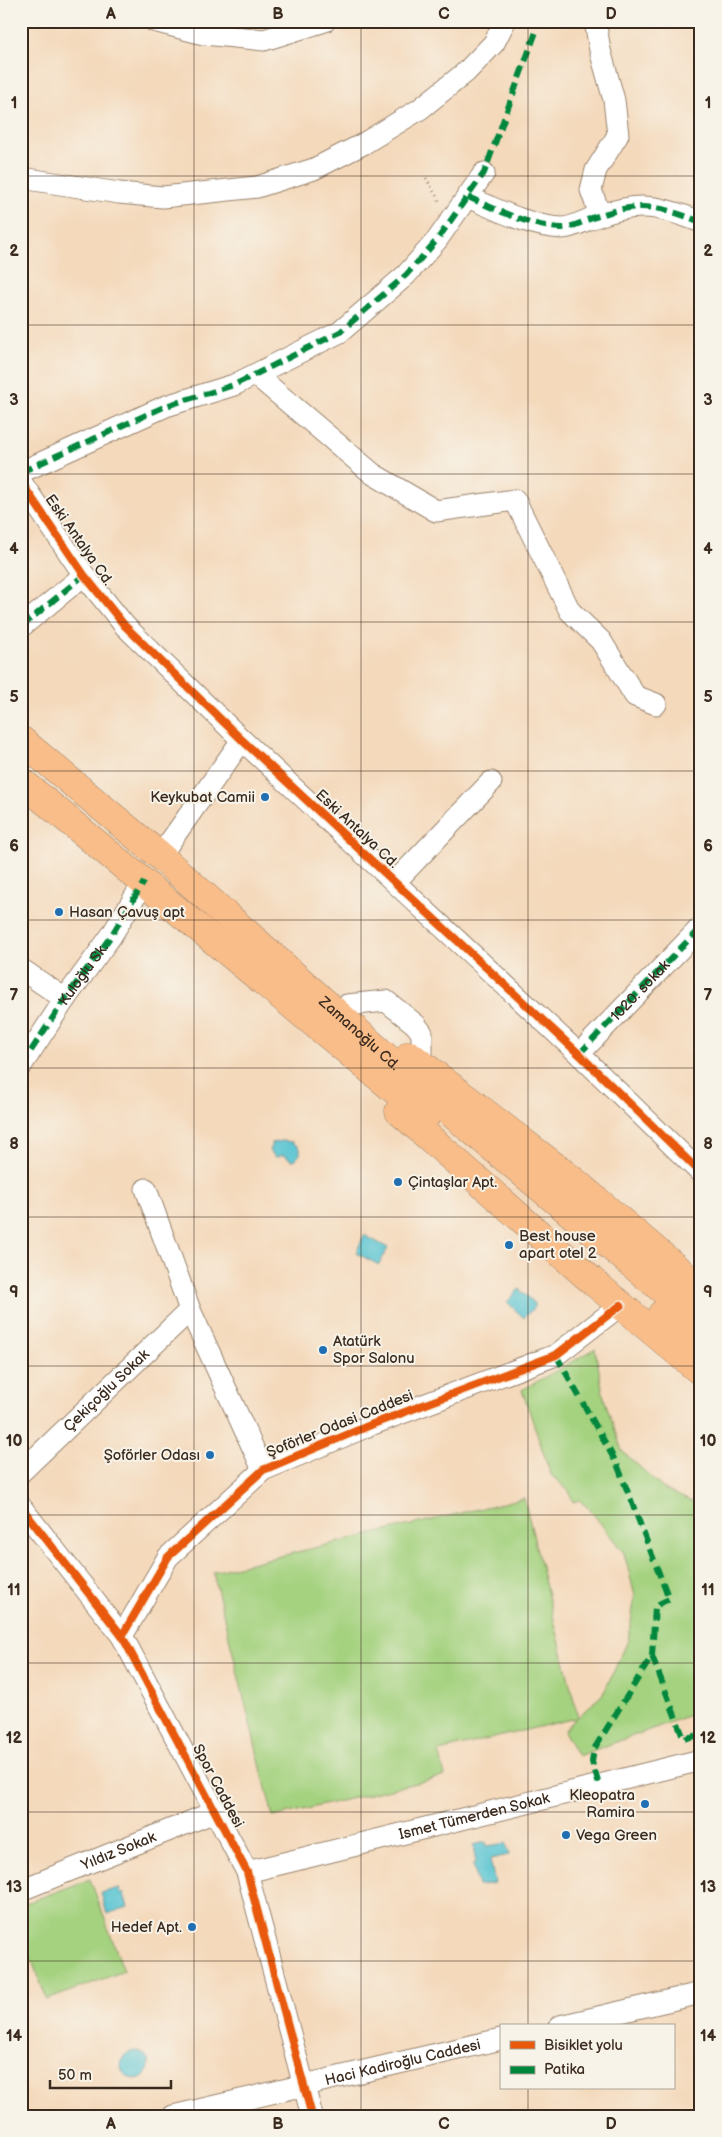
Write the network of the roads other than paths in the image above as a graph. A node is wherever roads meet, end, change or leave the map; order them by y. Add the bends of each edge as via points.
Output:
1 (154, 21) edge
2 (325, 21) edge
3 (505, 21) edge
4 (595, 21) edge
5 (484, 173) dead end
6 (21, 178) edge
7 (468, 197) junction
8 (600, 215) junction
9 (701, 222) edge
10 (256, 375) junction
11 (21, 472) edge
12 (21, 482) edge
13 (84, 575) junction
14 (21, 627) edge
15 (656, 704) dead end
16 (21, 740) edge
17 (242, 740) junction
18 (21, 781) edge
19 (491, 782) dead end
20 (160, 856) junction
21 (144, 882) junction
22 (395, 882) junction
23 (701, 927) edge
24 (21, 970) edge
25 (295, 975) junction
26 (65, 999) junction
27 (305, 1016) junction
28 (578, 1054) junction
29 (21, 1066) edge
30 (701, 1173) edge
31 (146, 1189) dead end
32 (701, 1289) edge
33 (621, 1305) junction
34 (190, 1310) junction
35 (701, 1322) edge
36 (701, 1347) edge
37 (701, 1372) edge
38 (263, 1470) junction
39 (21, 1472) edge
40 (24, 1515) edge
41 (122, 1636) junction
42 (701, 1760) edge
43 (217, 1811) junction
44 (247, 1872) junction
45 (21, 1890) edge
46 (701, 1994) edge
47 (569, 2024) edge
48 (500, 2039) edge
49 (304, 2084) junction
50 (174, 2116) edge
51 (312, 2116) edge

1 - 2 street via 204,34 264,40
3 - 6 street via 489,49 420,109 363,144 304,172 257,187 163,197
4 - 8 street via 614,100 618,135 596,170 591,190
5 - 7 street
7 - 8 street via 505,214 563,228
7 - 10 street via 406,275 340,332
8 - 9 street via 671,200
10 - 11 street via 166,406
10 - 15 street via 373,474 436,511 515,500 570,611 601,641 634,696
12 - 13 street, Eski Antalya Cd.
13 - 14 street
13 - 17 street, Eski Antalya Cd. via 125,626
16 - 20 highway, Zamanoğlu Cd.
17 - 20 street
17 - 22 street, Eski Antalya Cd.
18 - 21 highway, Zamanoğlu Cd.
19 - 22 street
20 - 25 highway, Zamanoğlu Cd.
21 - 26 street, Kuloğlu Sk. via 111,936
21 - 27 highway, Zamanoğlu Cd.
22 - 28 street, Eski Antalya Cd.
23 - 28 street, 1020. sokak
24 - 26 street
25 - 32 highway via 348,1005 574,1181
25 - 35 highway, Zamanoğlu Cd. via 420,1087
26 - 29 street, Kuloğlu Sk.
27 - 33 highway via 386,1101
27 - 36 highway, Zamanoğlu Cd.
28 - 30 street, Eski Antalya Cd.
31 - 34 street
33 - 37 highway
33 - 38 street, Şoförler Odasi Caddesi via 556,1355 373,1424
34 - 38 street
34 - 39 street, Çekiçoğlu Sokak
38 - 41 street, Şoförler Odasi Caddesi via 168,1557
40 - 41 street, Spor Caddesi
41 - 43 street, Spor Caddesi
42 - 44 street, Ismet Tümerden Sokak
43 - 44 street, Spor Caddesi
43 - 45 street, Yıldız Sokak
44 - 49 street, Spor Caddesi
46 - 47 street
48 - 49 street, Haci Kadiroğlu Caddesi
49 - 50 street, Haci Kadiroğlu Caddesi
49 - 51 street, Spor Caddesi

